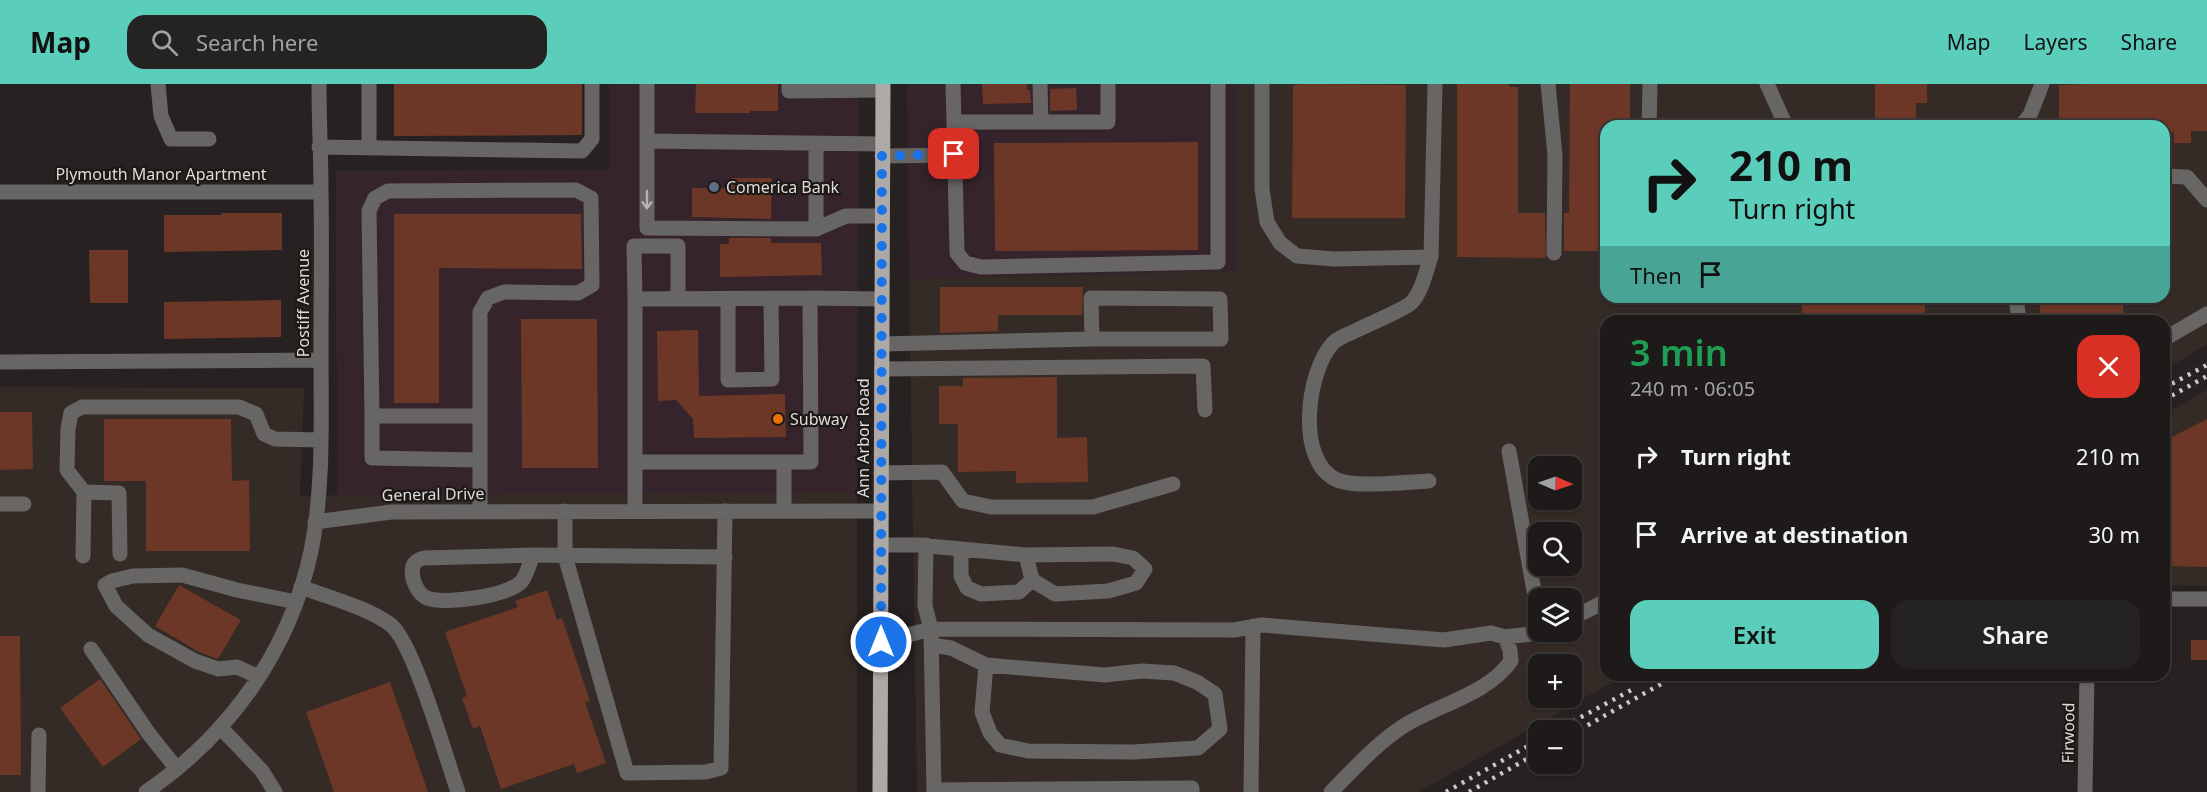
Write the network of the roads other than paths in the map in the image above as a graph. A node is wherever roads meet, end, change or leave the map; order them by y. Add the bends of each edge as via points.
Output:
1 (158, 84) edge
2 (319, 84) edge
3 (369, 84) edge
4 (592, 84) edge
5 (647, 84) edge
6 (789, 84) edge
7 (953, 84) edge
8 (1040, 84) edge
9 (1108, 84) edge
10 (1218, 84) edge
11 (1262, 84) edge
12 (1435, 84) edge
13 (1548, 84) edge
14 (1650, 84) edge
15 (1767, 84) edge
16 (2042, 84) edge
17 (883, 87) edge
18 (829, 88) edge
19 (1650, 120) edge
20 (1783, 120) edge
21 (2030, 120) edge
22 (954, 122) junction
23 (1041, 122) junction
24 (209, 139) dead end
25 (647, 141) junction
26 (816, 143) junction
27 (319, 147) junction
28 (369, 148) junction
29 (883, 150) junction
30 (954, 154) junction
31 (2170, 176) edge
32 (0, 192) edge
33 (321, 192) junction
34 (2207, 200) edge
35 (882, 216) junction
36 (816, 230) junction
37 (1554, 253) dead end
38 (1431, 257) junction
39 (810, 298) junction
40 (635, 299) junction
41 (678, 299) junction
42 (728, 299) junction
43 (771, 299) junction
44 (881, 299) junction
45 (2207, 314) edge
46 (2170, 336) edge
47 (1092, 339) junction
48 (882, 344) junction
49 (321, 360) junction
50 (0, 362) edge
51 (882, 369) junction
52 (1204, 410) dead end
53 (372, 416) junction
54 (480, 416) junction
55 (320, 440) junction
56 (1509, 451) dead end
57 (480, 460) junction
58 (635, 462) junction
59 (784, 462) junction
60 (881, 473) junction
61 (1429, 481) dead end
62 (1173, 484) dead end
63 (84, 492) junction
64 (0, 504) edge
65 (24, 504) dead end
66 (565, 511) junction
67 (635, 511) junction
68 (725, 511) junction
69 (784, 511) junction
70 (881, 511) junction
71 (480, 512) junction
72 (315, 522) junction
73 (881, 545) junction
74 (926, 545) junction
75 (961, 549) junction
76 (120, 554) dead end
77 (533, 555) junction
78 (1026, 555) junction
79 (83, 556) dead end
80 (565, 556) junction
81 (725, 557) junction
82 (1032, 580) junction
83 (301, 587) junction
84 (1534, 588) edge
85 (2170, 599) edge
86 (2207, 599) edge
87 (296, 602) junction
88 (1600, 604) edge
89 (1582, 613) edge
90 (1253, 626) junction
91 (931, 629) junction
92 (1528, 632) edge
93 (1505, 637) junction
94 (881, 642) junction
95 (931, 645) junction
96 (91, 650) dead end
97 (986, 665) junction
98 (259, 677) junction
99 (2087, 681) edge
100 (221, 728) junction
101 (39, 735) dead end
102 (177, 769) junction
103 (153, 790) edge
104 (1085, 790) edge
105 (934, 791) edge
106 (38, 792) edge
107 (274, 792) edge
108 (458, 792) edge
109 (880, 792) edge
110 (1192, 792) edge
111 (1251, 792) edge
112 (1331, 792) edge
113 (2085, 792) edge

1 - 24 street via 161,116 171,139
2 - 27 street, Postiff Avenue
3 - 28 street
4 - 28 street via 592,139 582,151
5 - 25 street
6 - 18 street via 789,91
7 - 22 street
8 - 23 street
9 - 23 street via 1108,122
10 - 30 street via 1218,262 981,267 965,262 957,253
11 - 38 street via 1262,189 1267,222 1280,243 1297,256
12 - 38 street
13 - 37 street via 1555,155
14 - 19 street
15 - 20 street
16 - 21 street
17 - 18 street
17 - 29 main road, Ann Arbor Road
22 - 23 street
22 - 30 street
25 - 26 street
25 -> 36 street via 647,228
26 - 29 street
26 - 36 street
27 - 28 street
27 - 33 street, Postiff Avenue
29 - 30 street
29 - 35 main road, Ann Arbor Road
31 - 34 street via 2187,177
32 - 33 street, Plymouth Manor Apartment
33 - 49 street, Postiff Avenue
35 - 36 street via 846,216
35 - 44 main road, Ann Arbor Road
38 - 61 street via 1411,303 1334,342 1319,366 1309,418 1318,464 1328,475 1340,481 1361,483
39 - 43 street
39 - 44 street
39 - 59 street via 811,462
40 - 41 street
40 - 41 street via 634,246 678,246
40 - 58 street
41 - 42 street
42 - 43 street
42 - 43 street via 728,380 772,379
44 - 48 main road, Ann Arbor Road
45 - 46 street
47 - 47 street via 1091,298 1220,299 1221,339
47 - 48 street
48 - 51 main road, Ann Arbor Road
49 - 50 street
49 - 55 street, Postiff Avenue
51 - 52 street via 1203,366
51 - 60 main road, Ann Arbor Road
53 - 54 street
53 - 54 street via 369,211 375,198 388,191 576,190 591,198 592,285 578,292 504,292 488,298 480,312
53 - 57 street via 372,458
54 - 57 street
55 - 63 street via 275,439 264,434 256,414 239,407 82,407 71,413 67,470
55 - 72 street, Postiff Avenue
56 - 84 street
57 - 71 street
58 - 59 street
58 - 67 street
59 - 69 street
60 - 62 street via 942,472 963,501 991,507 1093,507
60 - 70 main road, Ann Arbor Road
63 - 76 street via 119,492
63 - 79 street
64 - 65 street
66 - 67 street, General Drive
66 - 71 street, General Drive
66 - 80 street
67 - 68 street, General Drive
68 - 69 street, General Drive
68 - 81 street
69 - 70 street, General Drive
70 - 73 main road, Ann Arbor Road
71 - 72 street, General Drive via 391,512
72 - 83 street
73 - 74 street
73 - 94 main road, Ann Arbor Road
74 - 75 street
74 - 91 street via 925,606
75 - 78 street
75 - 82 street via 961,576 968,588 981,594 1019,592
77 - 77 street via 424,558 413,566 417,591 426,598 441,600 485,597 506,591 522,580
77 - 80 street
78 - 82 street
78 - 82 street via 1113,554 1133,558 1145,569 1136,583 1108,591 1055,594
80 - 81 street
80 - 81 street via 627,773 706,772 721,768
83 - 87 street
83 - 108 street via 363,610 392,626 410,655
85 - 86 street
87 - 98 street
87 - 98 street via 183,575 133,576 105,585 116,606 148,635 195,662 218,669 237,667
88 - 89 street
90 - 91 street via 1234,630
90 - 93 street via 1444,640 1491,633
90 - 111 street
91 - 94 street
91 - 95 street
92 - 93 street
93 - 112 street via 1511,661 1496,679 1404,726 1378,744
94 - 109 main road, Ann Arbor Road
95 - 97 street via 951,648
95 - 105 street
96 - 102 street
97 - 97 street via 1105,675 1174,673 1215,694 1220,729 1198,748 1028,751 1000,745 990,733 982,712
98 - 100 street
99 - 113 street, Firwood
100 - 102 street
100 - 107 street via 262,771
101 - 106 street
102 - 103 street
104 - 105 street
104 - 110 street via 1192,788

